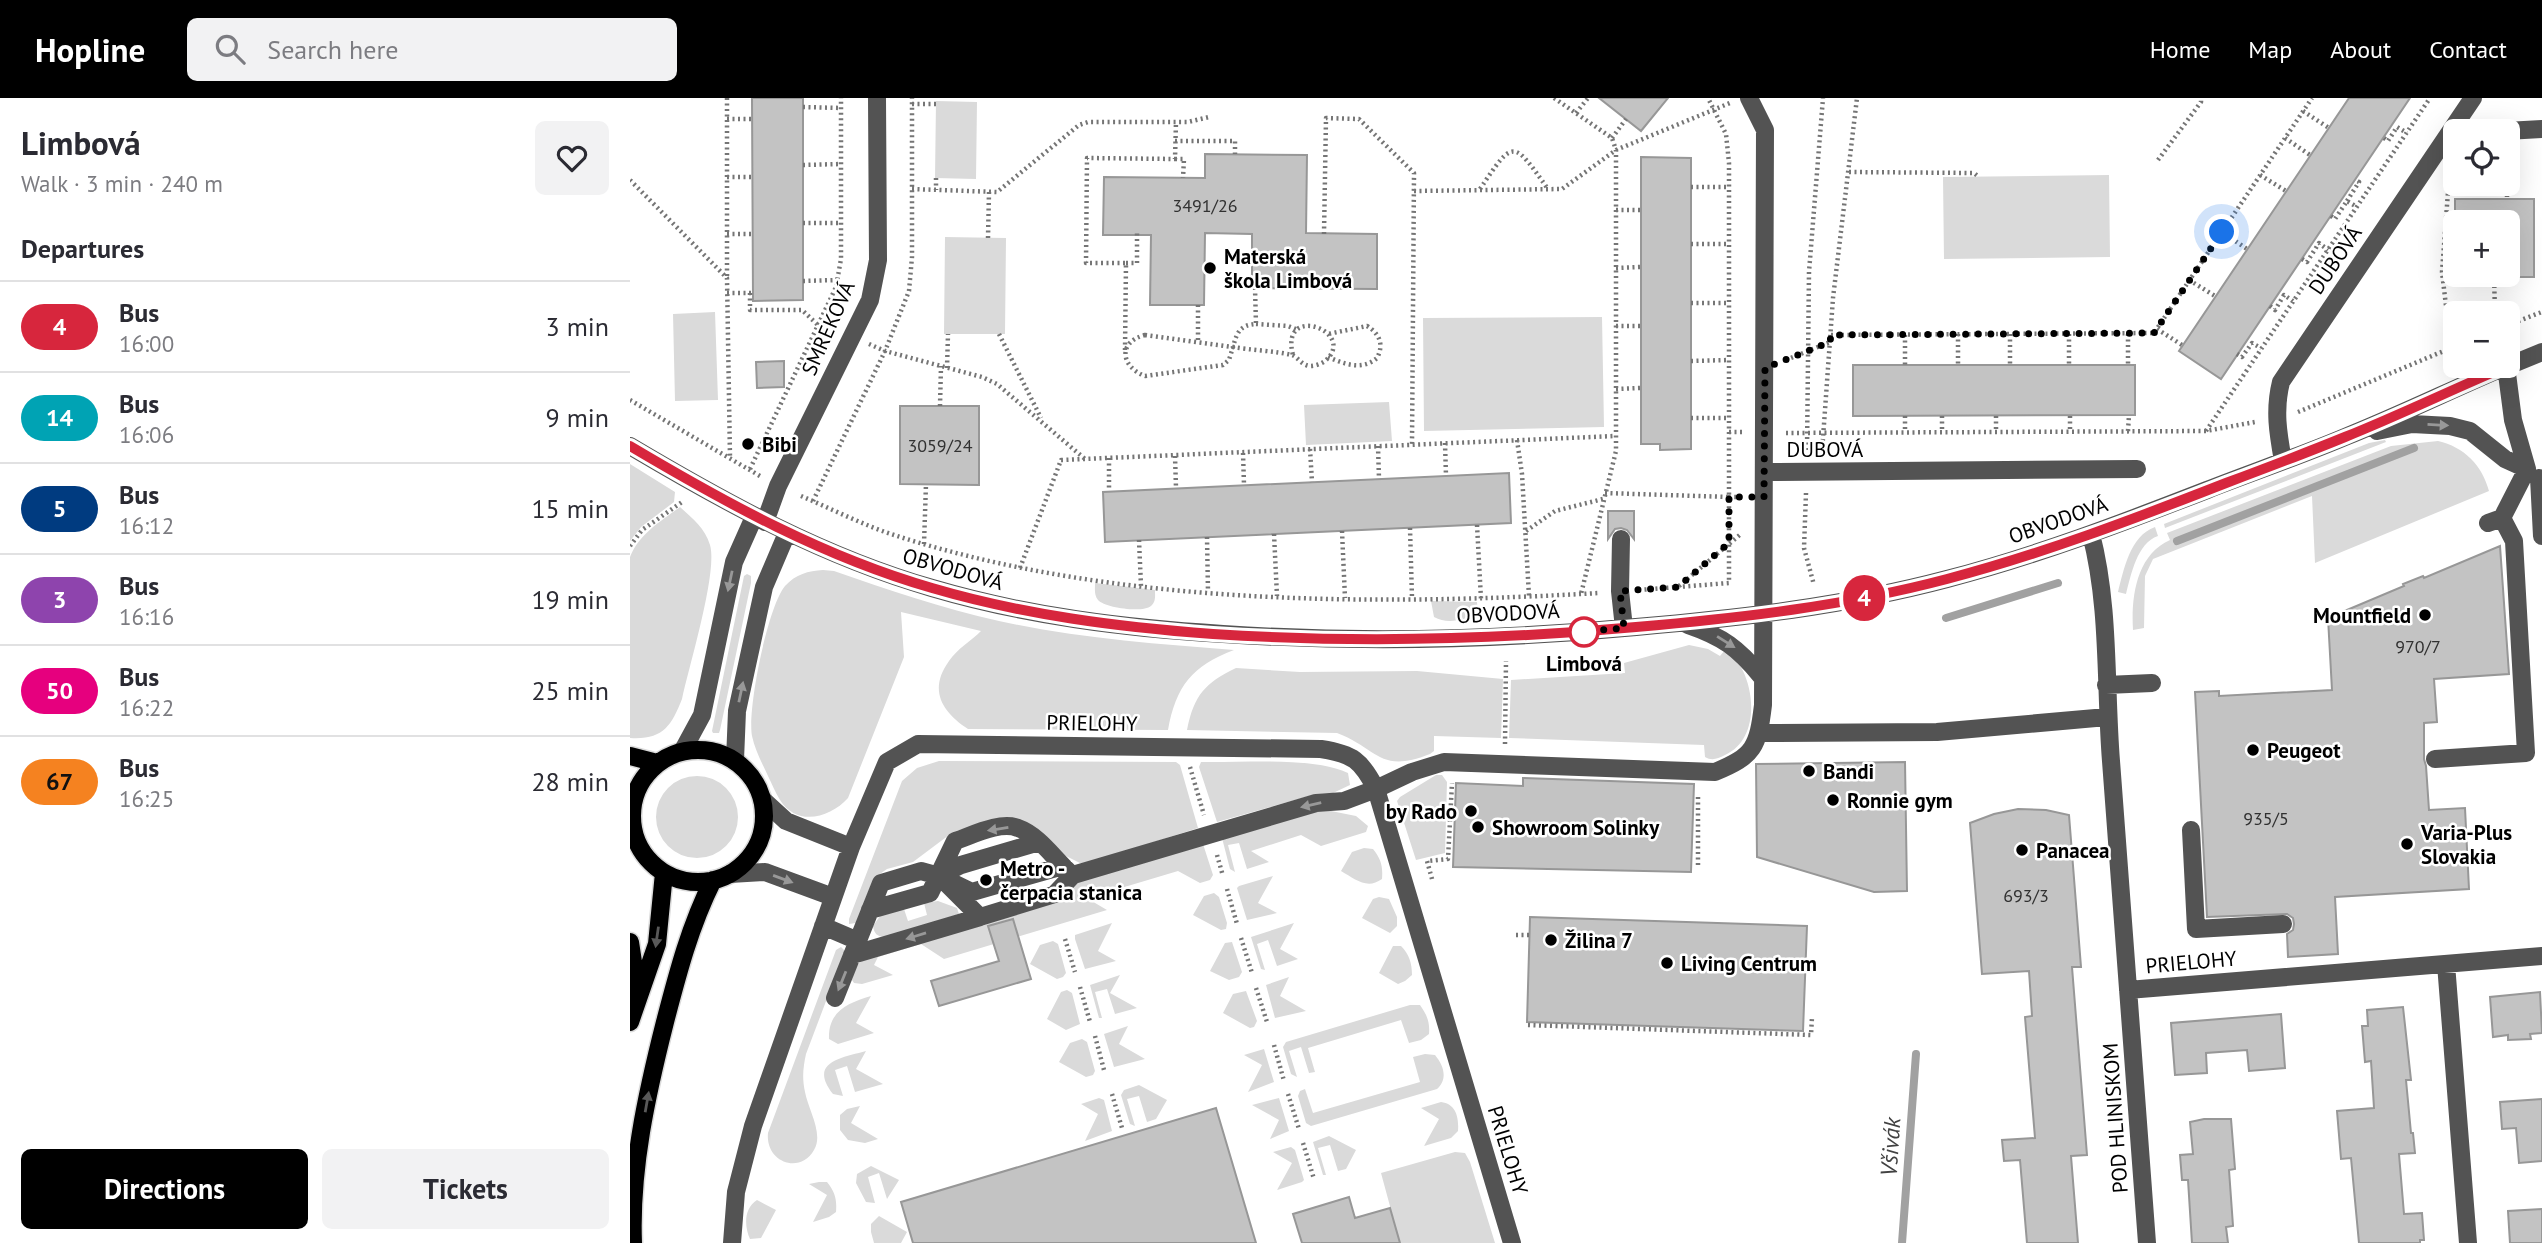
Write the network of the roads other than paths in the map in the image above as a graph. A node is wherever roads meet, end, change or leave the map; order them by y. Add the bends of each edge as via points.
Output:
1 (877, 98) edge
2 (1749, 98) edge
3 (2473, 98) edge
4 (2462, 119) edge
5 (2542, 129) edge
6 (2520, 130) edge
7 (2443, 150) edge
8 (2542, 352) edge
9 (2520, 361) edge
10 (2480, 378) edge
11 (2508, 378) edge
12 (2346, 437) junction
13 (630, 446) edge
14 (2283, 461) junction
15 (2137, 469) dead end
16 (1765, 472) junction
17 (2533, 474) junction
18 (759, 520) junction
19 (786, 533) junction
20 (2091, 534) junction
21 (2542, 536) edge
22 (1621, 539) dead end
23 (1763, 614) junction
24 (1682, 623) junction
25 (1624, 628) junction
26 (1761, 676) junction
27 (2152, 683) dead end
28 (2106, 685) junction
29 (2108, 717) junction
30 (1760, 733) junction
31 (684, 750) junction
32 (630, 756) edge
33 (2435, 759) dead end
34 (735, 760) junction
35 (657, 763) junction
36 (1376, 789) junction
37 (763, 800) junction
38 (631, 812) edge
39 (2191, 830) dead end
40 (1039, 842) junction
41 (851, 847) junction
42 (1068, 870) junction
43 (664, 873) junction
44 (730, 874) junction
45 (939, 876) junction
46 (713, 880) junction
47 (833, 897) junction
48 (980, 917) junction
49 (2283, 924) dead end
50 (823, 926) junction
51 (630, 942) edge
52 (855, 948) junction
53 (2542, 956) edge
54 (2446, 964) junction
55 (2128, 990) junction
56 (835, 998) dead end
57 (638, 999) junction
58 (630, 1022) edge
59 (633, 1243) edge
60 (732, 1243) edge
61 (1512, 1243) edge
62 (2147, 1243) edge
63 (2468, 1243) edge

1 - 18 street, SMREKOVÁ via 878,260 870,300
2 - 16 street via 1765,130
3 - 4 street, DUBOVÁ
5 - 6 street
7 - 14 street, DUBOVÁ via 2281,382 2276,418
8 - 9 street, OBVODOVÁ
10 - 12 street, OBVODOVÁ
11 - 17 street via 2513,420
12 - 14 street, OBVODOVÁ
12 -> 17 street via 2412,424 2450,426 2470,431
13 - 18 street, OBVODOVÁ
14 - 20 street, OBVODOVÁ
15 - 16 street, DUBOVÁ
16 - 23 street
17 - 21 street
17 - 33 street via 2495,521 2514,541 2526,753
18 - 19 street, OBVODOVÁ
18 -> 31 street, SMREKOVÁ via 734,562 702,715
19 - 25 street, OBVODOVÁ via 931,588 1005,607 1151,630 1289,639 1436,640
34 -> 19 street via 737,711 764,587
20 - 23 street, OBVODOVÁ via 1887,594
20 - 28 street, PRIELOHY via 2100,575
22 - 25 street
23 - 24 street, OBVODOVÁ
23 - 26 street
24 - 25 street, OBVODOVÁ
24 -> 26 street via 1731,644
26 - 30 street
27 - 28 street
28 - 29 street, PRIELOHY
29 - 30 street via 1937,732
29 - 55 street, PRIELOHY
30 - 36 street via 1740,762 1715,772 1444,762
31 - 34 main road via 710,750
31 - 35 main road
32 - 35 main road
34 - 37 main road via 753,778
35 - 38 main road via 638,785
36 - 41 street, PRIELOHY via 1365,767 1343,753 1321,749 918,744 887,762
36 -> 42 street
36 - 61 street, PRIELOHY
37 - 41 street via 786,821
37 - 44 main road via 765,822 759,843 747,861
38 - 43 main road via 635,836 646,857
39 - 49 street via 2196,929
40 - 42 street
40 - 45 street
40 -> 45 street via 1018,828 1000,827 955,841
41 - 47 street, PRIELOHY
42 - 45 street via 972,892
42 - 48 street via 1055,894
43 - 46 main road via 687,881
43 -> 57 main road via 657,944
44 - 46 main road
44 -> 47 street via 765,872
45 - 48 street
45 - 52 street via 930,893 870,910
59 -> 46 main road via 637,1166 653,1069 683,950
47 - 50 street, PRIELOHY
48 -> 52 street
50 - 52 street
50 - 60 street, PRIELOHY via 753,1126 736,1192
51 - 57 main road
52 -> 56 street
53 - 54 street, PRIELOHY
54 - 55 street, PRIELOHY
54 - 63 street
55 - 62 street, POD HLINISKOM
57 - 58 main road

